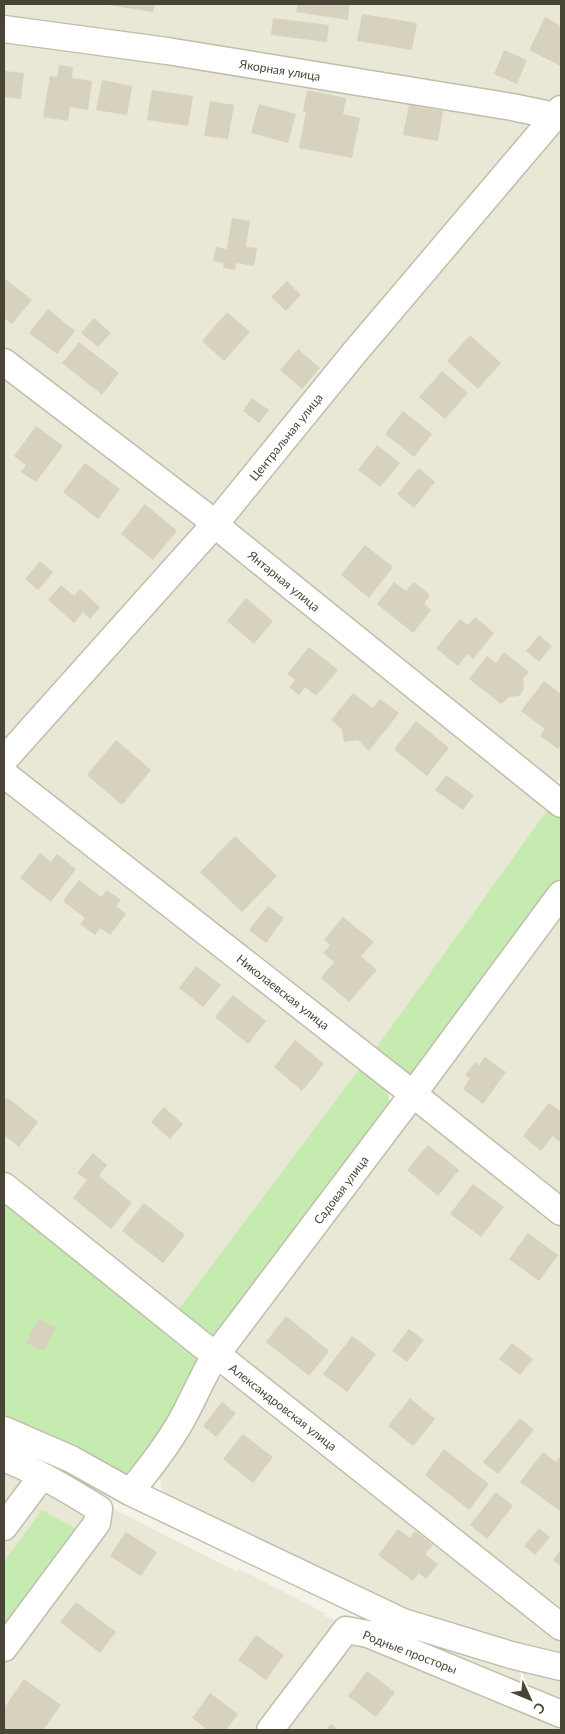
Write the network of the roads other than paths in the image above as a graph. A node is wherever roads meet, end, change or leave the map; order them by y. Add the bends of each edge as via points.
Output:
1 (4, 29) edge
2 (558, 113) edge
3 (4, 362) edge
4 (215, 524) junction
5 (4, 760) edge
6 (4, 774) edge
7 (560, 799) edge
8 (561, 894) edge
9 (413, 1094) junction
10 (4, 1186) edge
11 (561, 1212) edge
12 (216, 1355) junction
13 (4, 1430) edge
14 (4, 1458) edge
15 (42, 1476) junction
16 (130, 1492) junction
17 (4, 1527) edge
18 (561, 1627) edge
19 (4, 1648) edge
20 (561, 1667) edge
21 (561, 1714) edge
22 (270, 1730) edge

1 - 2 street, Якорная улица
2 - 4 street, Центральная улица via 355,352
3 - 4 street, Янтарная улица
4 - 5 street, Центральная улица
4 - 7 street, Янтарная улица
6 - 9 street, Николаевская улица
8 - 9 street, Садовая улица
9 - 11 street, Николаевская улица
9 - 12 street, Садовая улица
10 - 12 street, Александровская улица
12 - 16 street, Садовая улица via 187,1411
12 - 18 street, Александровская улица
13 - 16 street via 71,1459
14 - 15 street
15 - 17 street
15 - 19 street via 99,1509 97,1523
16 - 20 street via 402,1622
21 - 22 street, Родные просторы via 368,1634 346,1630

